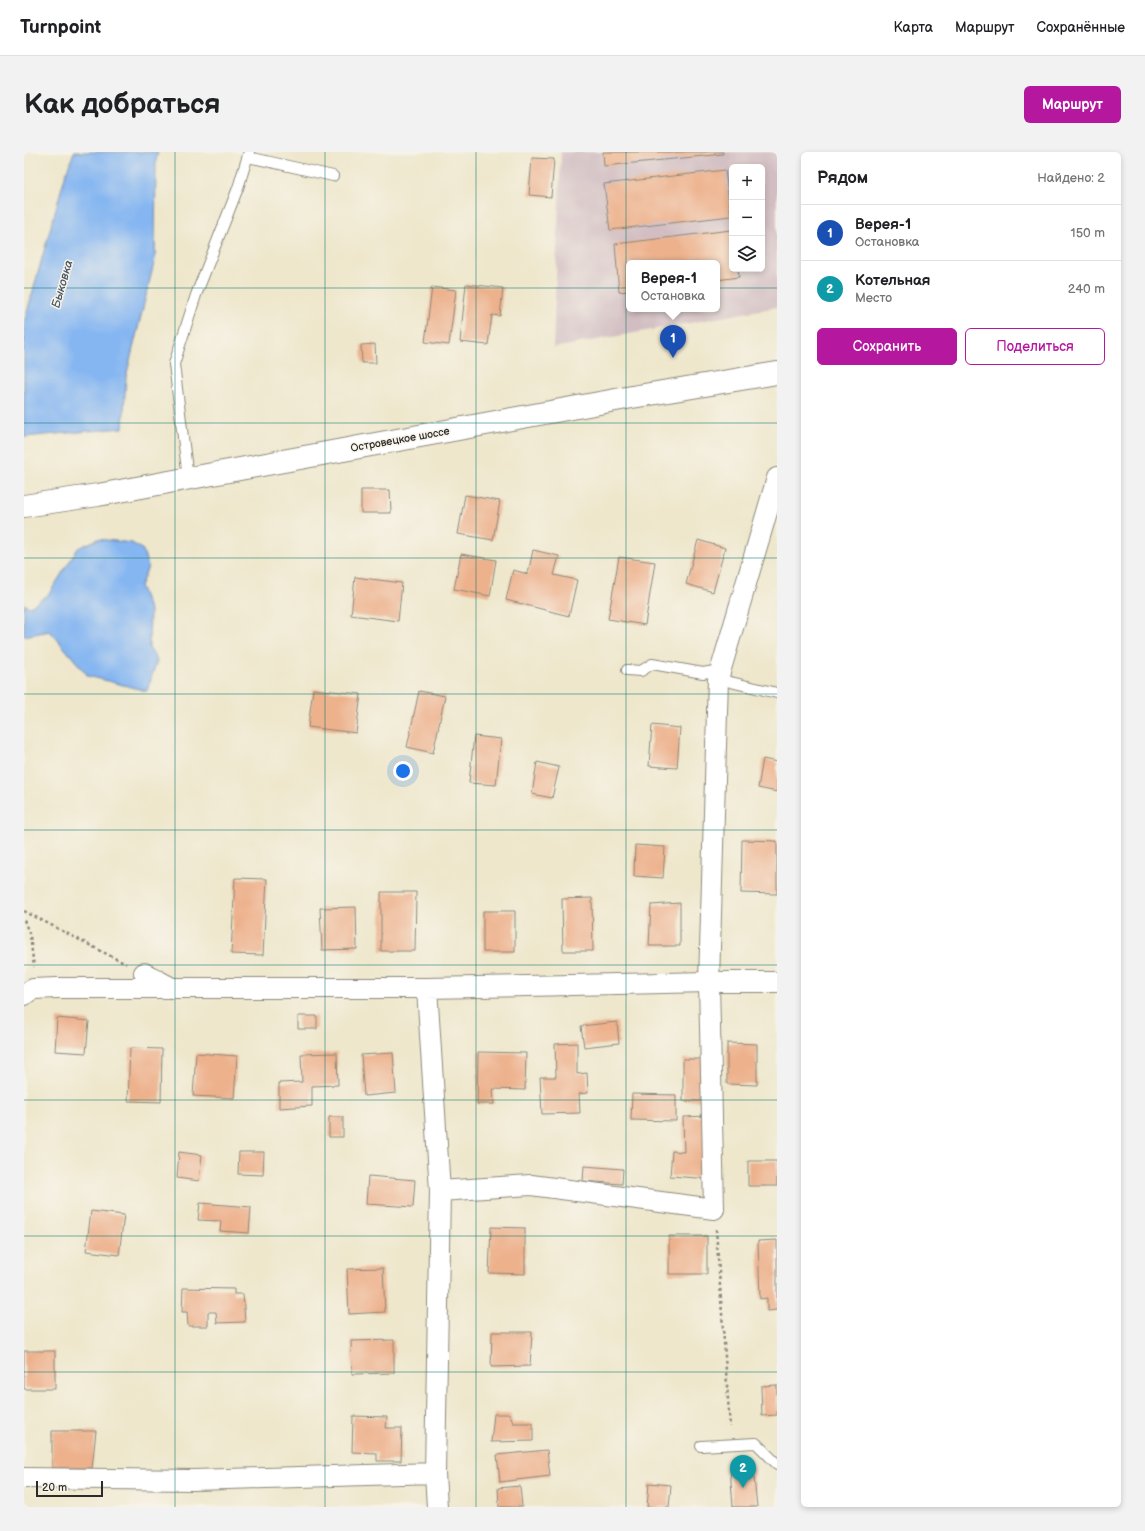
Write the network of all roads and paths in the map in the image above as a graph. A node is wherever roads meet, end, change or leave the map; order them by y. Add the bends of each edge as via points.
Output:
1 (248, 154) edge
2 (333, 176) dead end
3 (777, 373) edge
4 (188, 478) junction
5 (777, 478) edge
6 (24, 506) edge
7 (627, 670) dead end
8 (719, 674) junction
9 (777, 693) edge
10 (24, 911) edge
11 (24, 920) edge
12 (144, 973) joint
13 (709, 982) junction
14 (777, 982) edge
15 (172, 988) junction
16 (427, 988) junction
17 (28, 992) edge
18 (440, 1191) junction
19 (714, 1209) junction
20 (731, 1444) junction
21 (701, 1446) dead end
22 (777, 1464) edge
23 (436, 1473) junction
24 (24, 1478) edge
25 (437, 1507) edge

1 - 2 lane
1 - 4 lane via 238,188 196,295 174,364
3 - 4 main road, Островецкое шоссе
4 - 6 main road, Островецкое шоссе
5 - 8 street
7 - 8 lane via 641,671 652,664
8 - 9 lane
8 - 13 street
10 - 12 path
11 - 17 path via 30,936 34,968
12 - 15 street
13 - 14 street
13 - 16 street
13 - 19 street
15 - 16 street
15 - 17 street via 57,988
16 - 18 street
18 - 19 street via 531,1185
18 - 23 street
19 - 20 path
20 - 21 lane
20 - 22 lane via 756,1442
23 - 24 street via 194,1480
23 - 25 street

